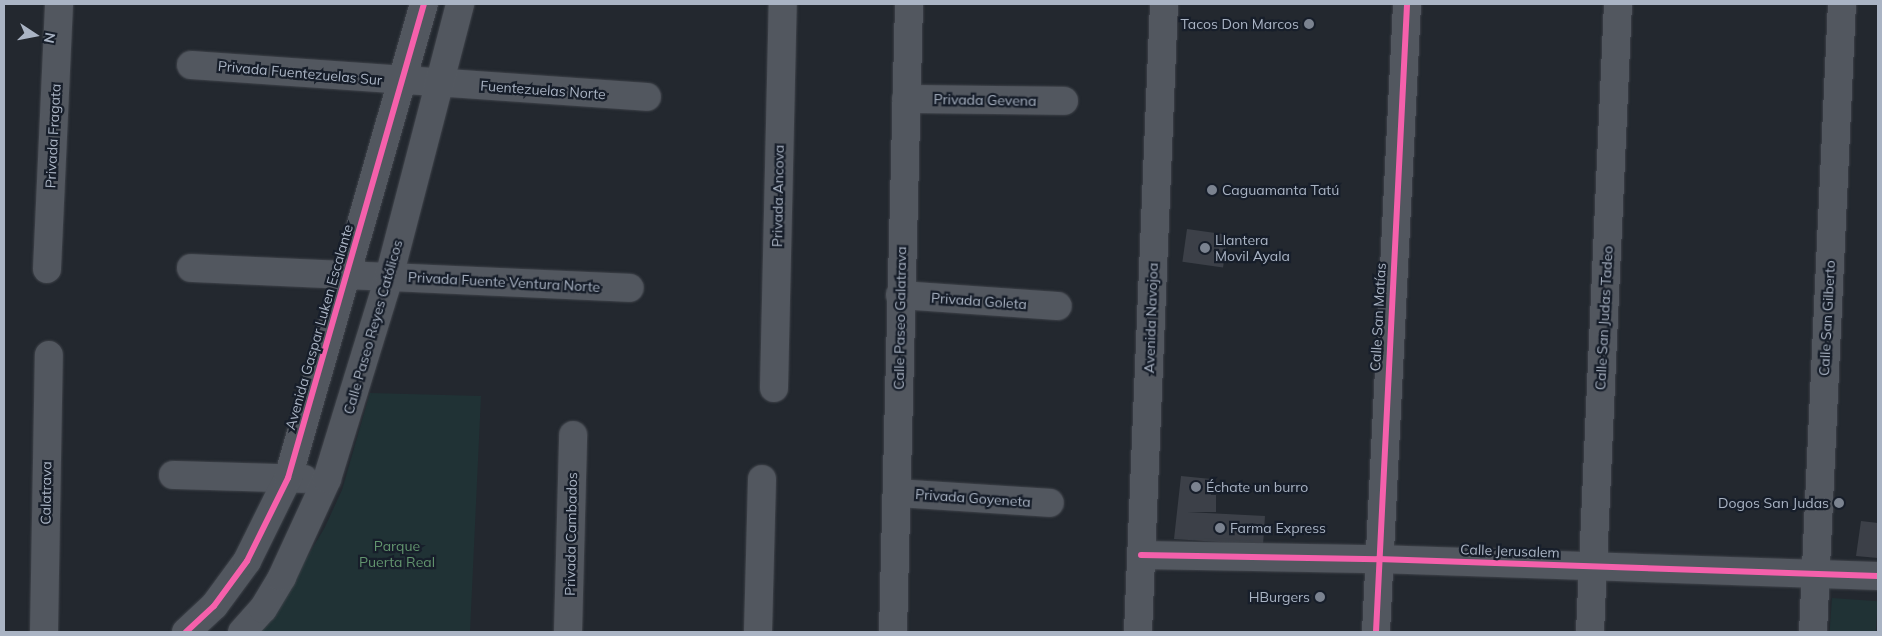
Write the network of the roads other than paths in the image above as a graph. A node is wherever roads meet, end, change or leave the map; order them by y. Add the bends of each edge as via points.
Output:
1 (59, 4) edge
2 (424, 4) edge
3 (460, 4) edge
4 (783, 4) edge
5 (909, 4) edge
6 (1164, 4) edge
7 (1407, 4) edge
8 (1618, 4) edge
9 (1842, 4) edge
10 (192, 64) dead end
11 (403, 81) junction
12 (439, 83) junction
13 (647, 97) dead end
14 (906, 98) junction
15 (1064, 101) dead end
16 (191, 268) dead end
17 (47, 269) dead end
18 (348, 276) junction
19 (389, 276) junction
20 (630, 288) dead end
21 (900, 295) junction
22 (1058, 306) dead end
23 (48, 355) dead end
24 (774, 388) dead end
25 (574, 435) dead end
26 (173, 475) dead end
27 (288, 478) junction
28 (327, 479) junction
29 (762, 479) dead end
30 (896, 493) junction
31 (1050, 504) dead end
32 (1141, 555) junction
33 (1378, 559) junction
34 (1593, 567) junction
35 (1815, 573) junction
36 (1878, 576) edge
37 (44, 632) edge
38 (186, 632) edge
39 (242, 632) edge
40 (568, 632) edge
41 (758, 632) edge
42 (893, 632) edge
43 (1138, 632) edge
44 (1376, 632) edge
45 (1590, 632) edge
46 (1813, 632) edge

1 - 17 street, Privada Fragata
2 - 11 street, Avenida Gaspar Luken Escalante
3 - 12 street, Calle Paseo Reyes Católicos
4 - 24 street, Privada Ancova
5 - 14 street, Calle Paseo Galatrava
6 - 32 street, Avenida Navojoa
7 - 33 street, Calle San Matías
8 - 34 street, Calle San Judas Tadeo
9 - 35 street, Calle San Gilberto
10 - 11 street, Privada Fuentezuelas Sur
11 - 12 street, Privada Fuentezuelas Sur
11 - 18 street, Avenida Gaspar Luken Escalante
12 - 13 street, Fuentezuelas Norte
12 - 19 street, Calle Paseo Reyes Católicos
14 - 15 street, Privada Gevena
14 - 21 street, Calle Paseo Galatrava
16 - 18 street, Privada Fuente Ventura Norte
18 - 19 street, Privada Fuente Ventura Norte
18 - 27 street, Avenida Gaspar Luken Escalante
19 - 20 street, Privada Fuente Ventura Norte
19 - 28 street, Calle Paseo Reyes Católicos
21 - 22 street, Privada Goleta
21 - 30 street, Calle Paseo Galatrava
23 - 37 street, Calatrava
25 - 40 street, Privada Cambados
26 - 27 street
27 - 28 street
27 - 38 street, Avenida Gaspar Luken Escalante via 247,560 214,606
28 - 39 street, Calle Paseo Reyes Católicos via 282,577 263,610
29 - 41 street
30 - 31 street, Privada Goyeneta
30 - 42 street, Calle Paseo Galatrava
32 - 33 street, Calle Jerusalem
32 - 43 street, Avenida Navojoa
33 - 34 street, Calle Jerusalem
33 - 44 street, Calle San Matías
34 - 35 street, Calle Jerusalem
34 - 45 street, Calle San Judas Tadeo
35 - 36 street, Calle Jerusalem
35 - 46 street, Calle San Gilberto

